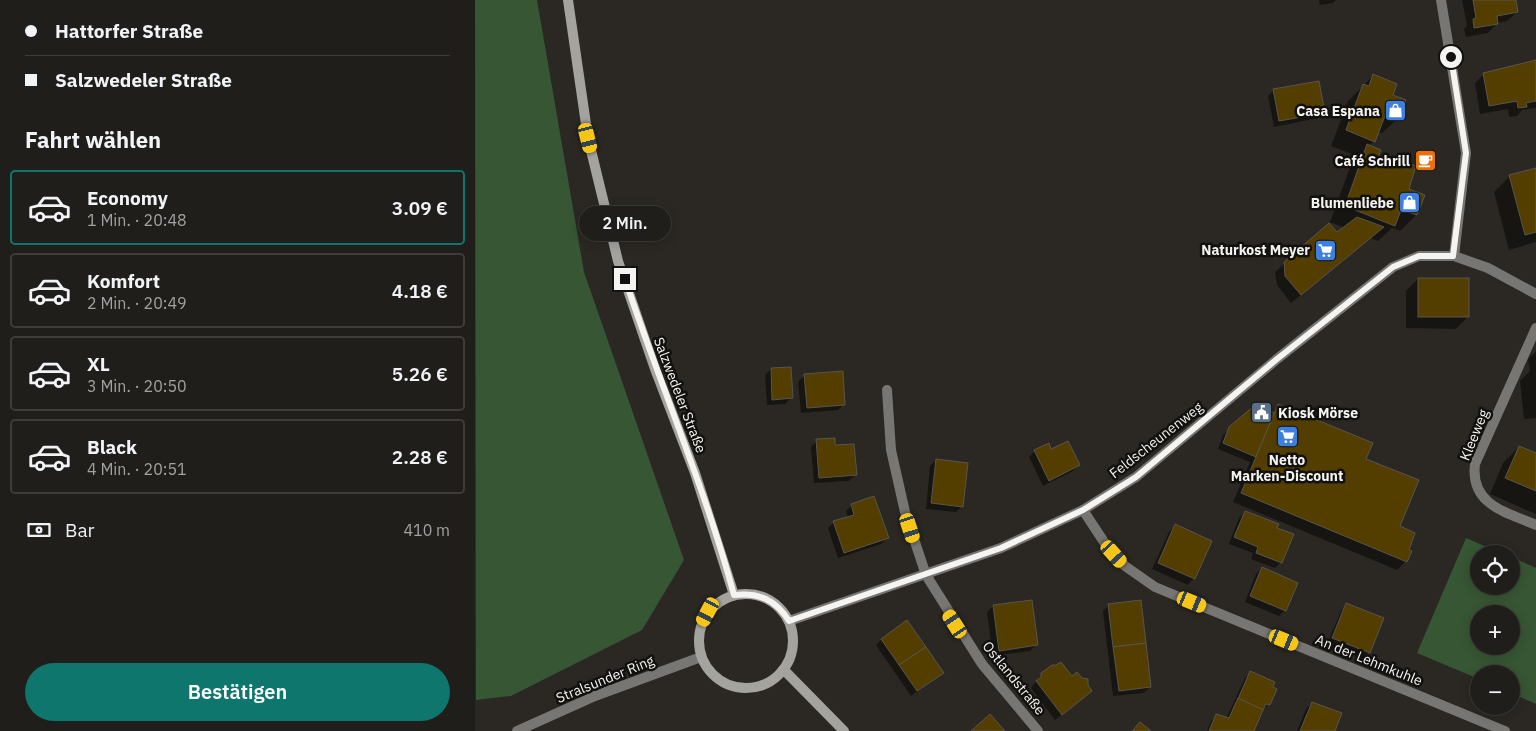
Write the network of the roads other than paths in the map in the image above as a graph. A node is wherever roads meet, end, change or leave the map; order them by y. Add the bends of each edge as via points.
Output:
1 (568, 0) edge
2 (1441, 0) edge
3 (1453, 256) junction
4 (1536, 294) edge
5 (1536, 328) edge
6 (887, 390) dead end
7 (1083, 510) junction
8 (1536, 525) edge
9 (925, 576) junction
10 (734, 595) junction
11 (789, 621) junction
12 (701, 656) junction
13 (784, 670) junction
14 (519, 730) edge
15 (844, 731) edge
16 (1038, 731) edge
17 (1505, 731) edge

1 - 10 street, Salzwedeler Straße via 588,138 618,261 695,473
2 - 3 street via 1466,153
3 - 4 street, Feldscheunenweg via 1489,268
3 - 7 street, Feldscheunenweg via 1419,256 1393,267 1136,477
5 - 8 street, Kleeweg via 1475,464 1473,479 1478,493 1491,505
6 - 9 street, Ostlandstraße via 891,450 905,512
7 - 9 street, Feldscheunenweg via 1001,548
7 - 17 street, An der Lehmkuhle via 1125,566 1155,588
9 - 11 street, Feldscheunenweg
9 - 16 street, Ostlandstraße via 982,664
10 - 11 street via 747,593 772,601
10 - 12 street via 708,612 701,626
11 - 13 street via 793,646
12 - 13 street via 716,677 739,688 756,687 771,681
12 - 14 street, Stralsunder Ring via 595,696
13 - 15 street

